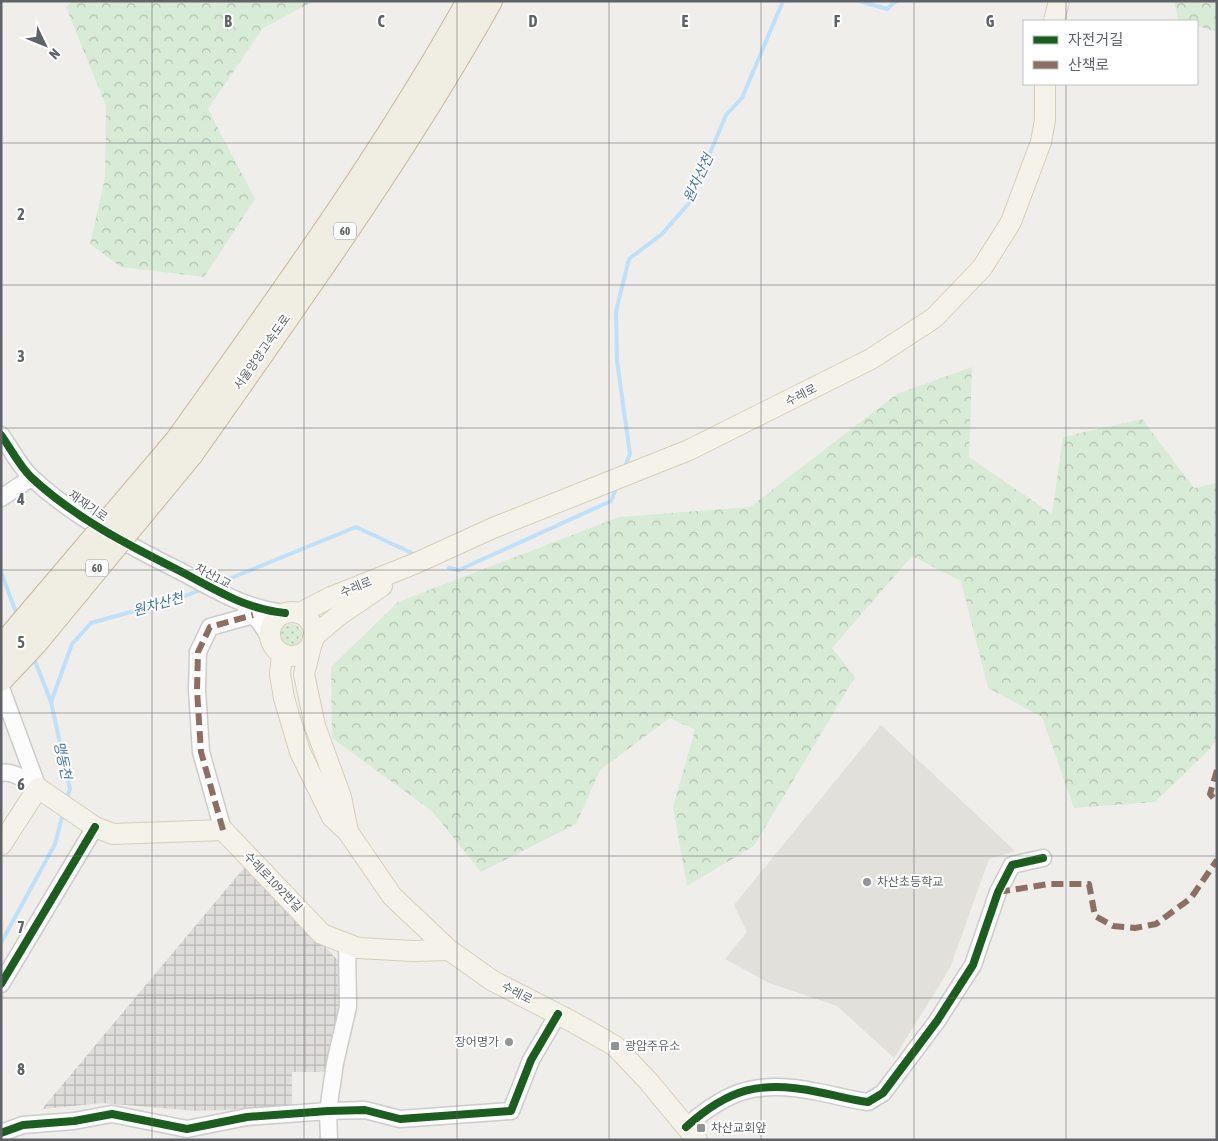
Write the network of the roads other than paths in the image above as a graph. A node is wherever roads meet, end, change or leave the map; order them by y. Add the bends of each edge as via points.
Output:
1 (469, 1) edge
2 (490, 1) edge
3 (509, 1) edge
4 (1059, 1) edge
5 (1054, 20) edge
6 (466, 43) junction
7 (1045, 85) edge
8 (1, 435) edge
9 (184, 448) junction
10 (31, 478) junction
11 (3, 497) edge
12 (414, 564) junction
13 (181, 572) joint
14 (234, 600) junction
15 (292, 613) junction
16 (253, 615) junction
17 (270, 638) junction
18 (312, 640) junction
19 (1, 648) edge
20 (282, 654) junction
21 (1, 679) edge
22 (1, 688) edge
23 (1, 772) edge
24 (38, 788) junction
25 (95, 827) junction
26 (223, 830) junction
27 (348, 832) junction
28 (1, 845) edge
29 (1042, 858) dead end
30 (347, 944) junction
31 (450, 950) junction
32 (1, 984) edge
33 (558, 1014) junction
34 (328, 1111) junction
35 (1, 1133) edge
36 (692, 1134) edge
37 (329, 1140) edge

1 - 9 highway, 서울양양고속도로 / 60 via 380,149
2 - 6 highway, 서울양양고속도로 / 60
3 - 6 highway
4 - 5 main road
6 - 9 highway, 서울양양고속도로 / 60 via 394,160 297,303
7 - 12 main road, 수레로 via 1041,142 1011,222 982,268 934,318 872,359 698,445 493,528
8 - 10 street, 재재기로
9 - 19 highway, 서울양양고속도로 / 60, bridge
9 - 21 highway, 서울양양고속도로 / 60, bridge via 35,643
10 - 11 street
10 - 13 street, 재재기로 via 86,520
12 - 15 main road, 수레로
12 - 18 main road, 수레로 via 338,616
13 - 14 street, 차산1교
14 - 15 street via 266,611
14 - 16 street
15 - 17 main road via 273,623
15 - 18 main road via 310,623
16 - 17 street
16 - 26 street via 210,627 198,652 201,752
17 - 20 main road
18 - 20 main road via 299,654
18 - 27 main road, 수레로 via 304,674 315,726 341,797
20 - 27 main road, 수레로 via 280,674 284,698 300,752 332,817
22 - 24 street
23 - 24 street via 18,776
24 - 25 main road
24 - 28 main road
25 - 26 main road via 113,834
25 - 32 street
26 - 30 main road, 수레로1092번길 via 322,934
27 - 31 main road, 수레로 via 392,896
29 - 36 street via 1012,866 998,892 973,965 937,1021 883,1093 868,1102 791,1087 738,1092 721,1101
30 - 31 main road, 수레로1092번길 via 358,948
30 - 34 street via 348,1007
31 - 33 main road, 수레로 via 493,981
33 - 34 street via 531,1060 512,1111 400,1119 365,1110
33 - 36 main road, 수레로 via 615,1046
34 - 35 street via 246,1117 186,1129 112,1114 23,1125
34 - 37 street

